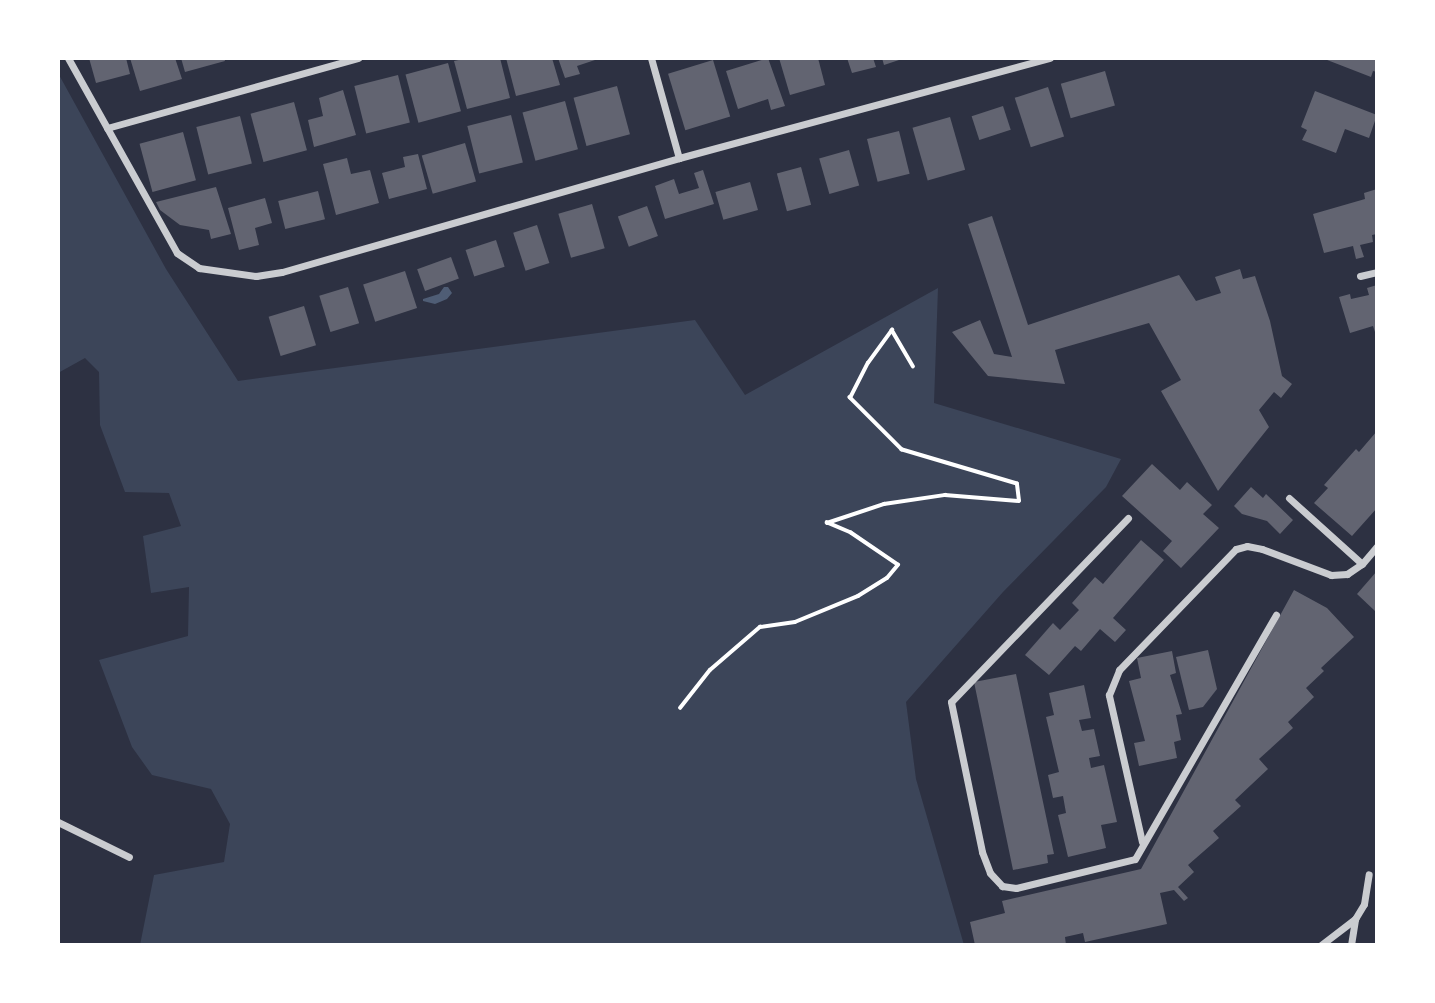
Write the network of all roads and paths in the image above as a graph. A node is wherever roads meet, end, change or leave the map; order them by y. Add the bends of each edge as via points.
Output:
1 (68, 58) edge
2 (358, 58) edge
3 (651, 58) edge
4 (1050, 58) edge
5 (107, 128) junction
6 (679, 158) junction
7 (1377, 272) edge
8 (1360, 276) dead end
9 (913, 366) dead end
10 (1289, 498) dead end
11 (1129, 518) dead end
12 (1377, 547) edge
13 (1362, 564) junction
14 (1276, 615) dead end
15 (681, 708) dead end
16 (58, 822) edge
17 (1142, 843) junction
18 (129, 857) dead end
19 (1369, 874) dead end
20 (1355, 919) junction
21 (1321, 945) edge
22 (1352, 945) edge

1 - 5 street
2 - 5 street
3 - 6 street
4 - 6 street
5 - 6 street via 177,253 199,268 256,276
7 - 8 street
9 - 15 path via 892,330 850,398 902,450 1017,484 1019,501 945,495 884,504 827,523 851,533 898,565 887,578 858,596 795,622 760,627 710,670
10 - 13 street
11 - 17 street via 951,702 982,852 990,873 1002,886 1016,888 1135,859
12 - 13 street
13 - 17 street via 1347,574 1323,574 1262,549 1236,549 1119,670 1109,695
14 - 17 street
16 - 18 street
19 - 20 street via 1364,904
20 - 21 street
20 - 22 street

